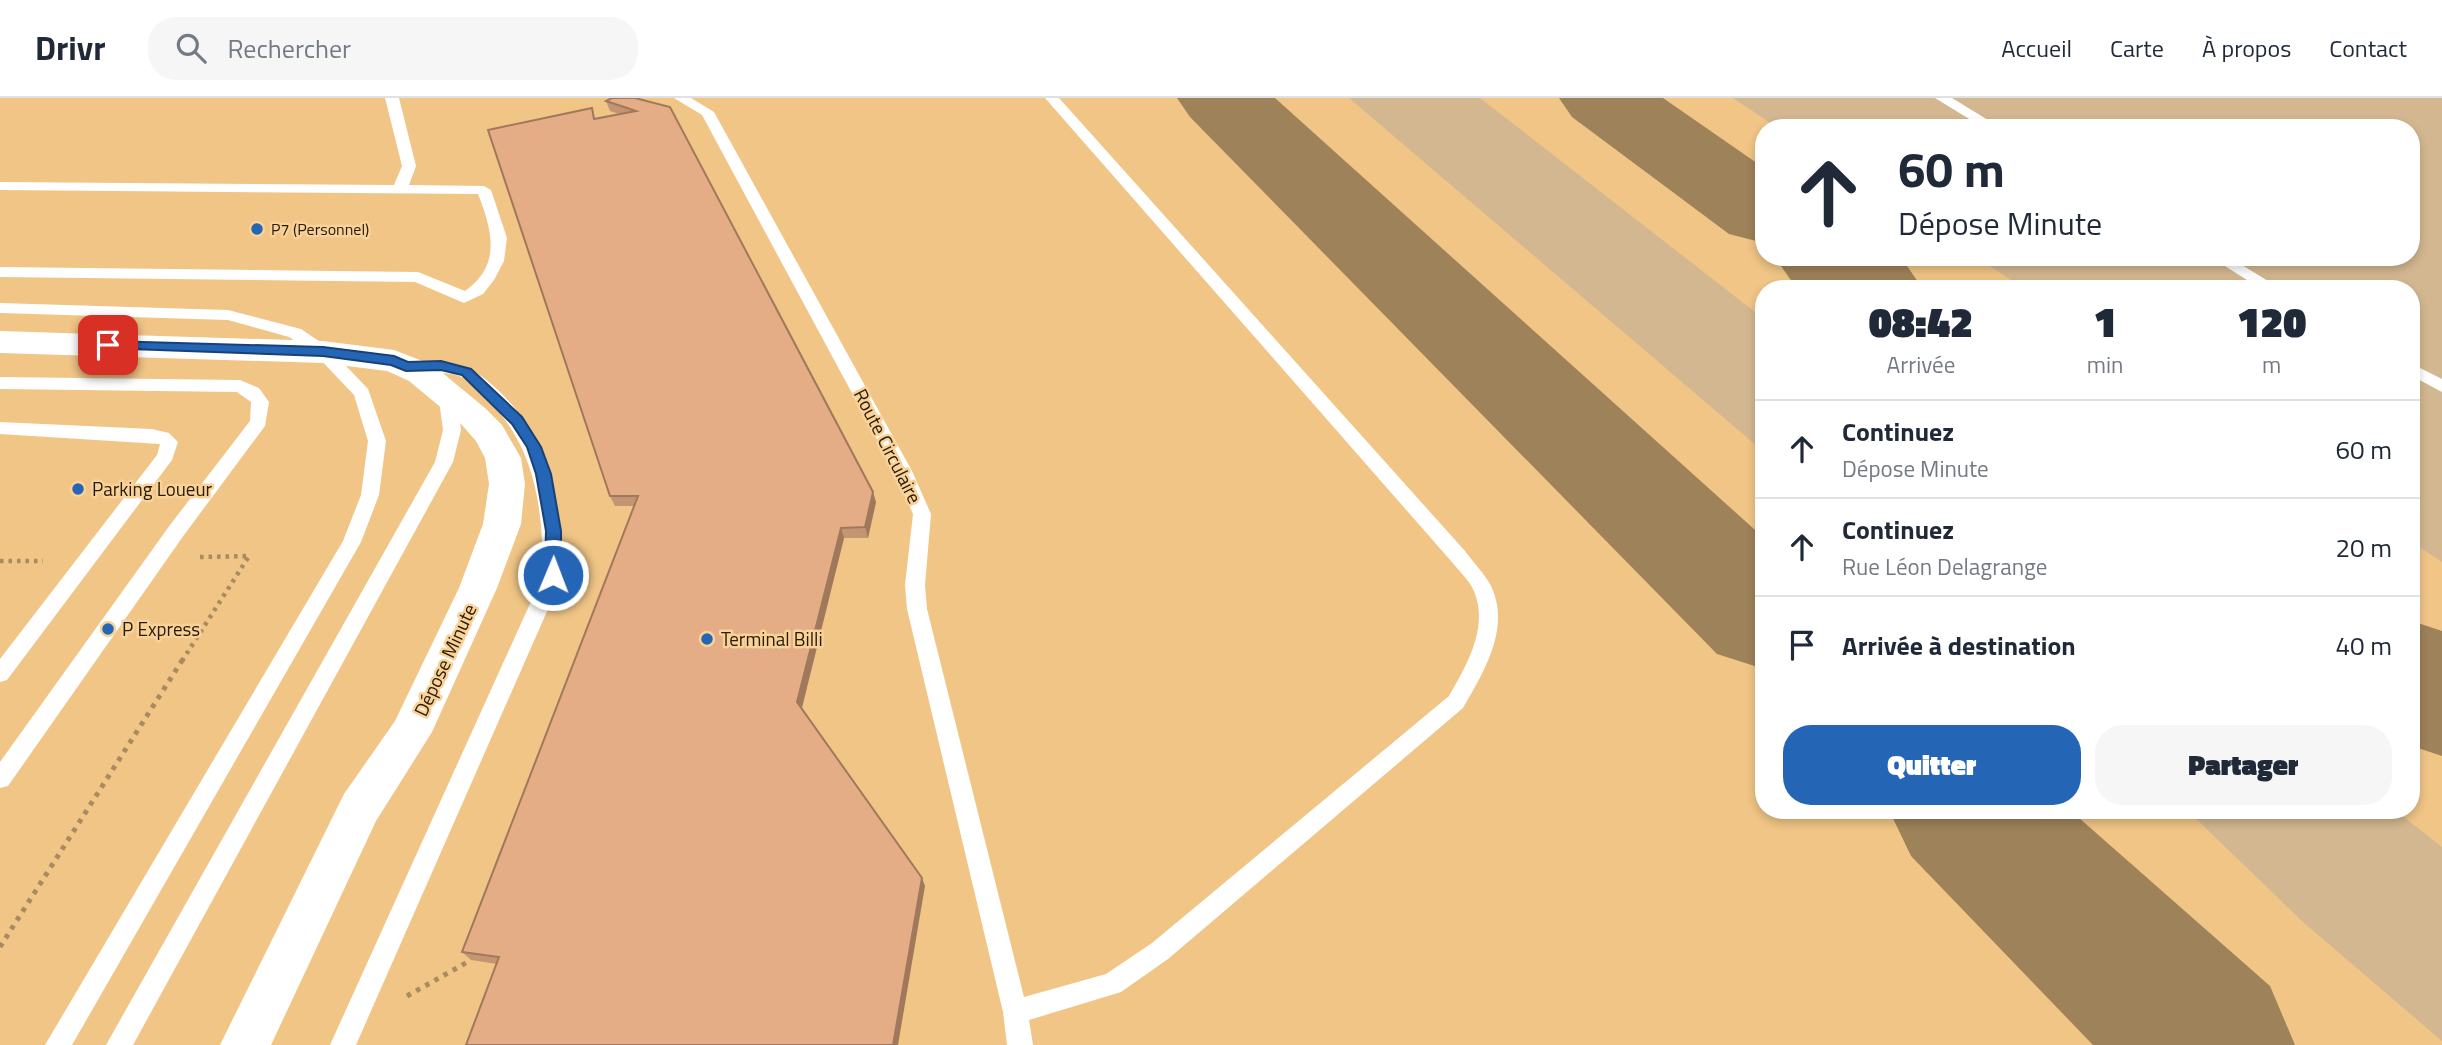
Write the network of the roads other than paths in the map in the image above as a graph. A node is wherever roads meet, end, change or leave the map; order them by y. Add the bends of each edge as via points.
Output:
1 (393, 98) edge
2 (1052, 98) edge
3 (1942, 98) edge
4 (696, 100) edge
5 (1978, 119) edge
6 (0, 186) edge
7 (400, 189) junction
8 (2233, 266) edge
9 (0, 272) edge
10 (2258, 280) edge
11 (0, 308) edge
12 (0, 342) edge
13 (323, 352) junction
14 (406, 367) junction
15 (2420, 374) edge
16 (0, 383) edge
17 (2442, 386) edge
18 (447, 393) junction
19 (0, 428) edge
20 (0, 674) edge
21 (0, 779) edge
22 (1015, 1013) junction
23 (58, 1045) edge
24 (119, 1045) edge
25 (245, 1045) edge
26 (343, 1045) edge
27 (1020, 1045) edge

1 - 7 lane via 409,166
2 - 22 lane via 1458,556 1483,590 1490,633 1476,669 1455,702 1160,951 1112,984
3 - 5 lane
4 - 22 lane, Route Circulaire via 707,112 903,471 922,514 917,609
6 - 7 lane
7 - 9 lane via 484,190 500,244 491,272 477,293 464,298 418,277
8 - 10 lane
11 - 13 lane via 228,315 295,333
12 - 13 street, Dépose Minute
13 - 14 street, Dépose Minute via 394,361
13 - 23 lane via 362,393 377,442 376,467 352,542
14 - 18 street, Dépose Minute
14 - 26 lane via 441,366 467,372 517,421 534,447 543,474 554,531 553,575
15 - 17 lane
16 - 21 lane via 240,386 260,402 259,422
18 - 24 lane via 452,430 444,462
18 - 25 street, Dépose Minute via 490,434 503,458 507,484 502,524 478,589 411,732 360,808
19 - 20 lane via 163,437 169,442 166,456
22 - 27 lane, Route Circulaire

